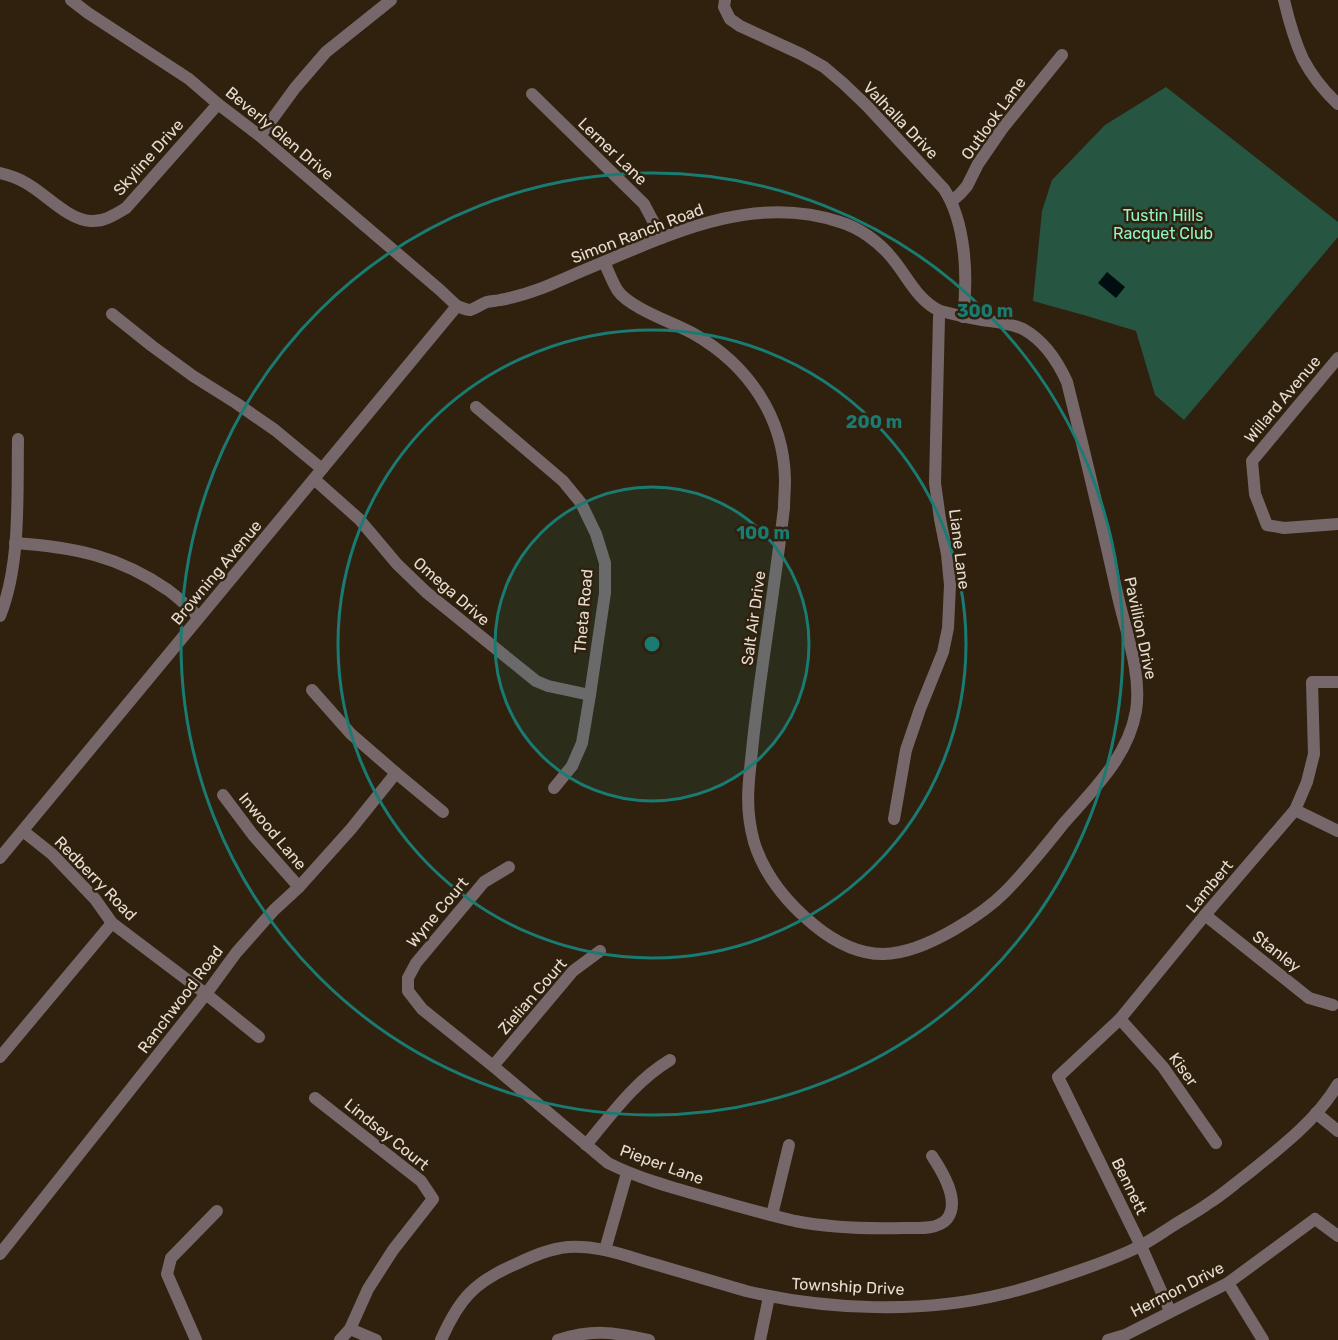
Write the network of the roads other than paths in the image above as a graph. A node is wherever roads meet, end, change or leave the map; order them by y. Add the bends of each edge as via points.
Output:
1 (71, 0) edge
2 (1284, 0) edge
3 (388, 1) edge
4 (724, 4) edge
5 (1062, 55) dead end
6 (532, 94) dead end
7 (218, 104) junction
8 (1338, 104) edge
9 (260, 136) junction
10 (0, 173) edge
11 (952, 201) junction
12 (662, 238) junction
13 (604, 262) junction
14 (457, 306) junction
15 (940, 311) junction
16 (112, 314) dead end
17 (963, 317) junction
18 (1338, 358) edge
19 (476, 407) dead end
20 (18, 439) dead end
21 (322, 469) junction
22 (314, 479) junction
23 (1338, 524) edge
24 (15, 543) junction
25 (0, 616) edge
26 (199, 617) junction
27 (1338, 682) edge
28 (312, 690) dead end
29 (590, 695) junction
30 (396, 773) junction
31 (554, 788) dead end
32 (223, 795) dead end
33 (1295, 810) junction
34 (443, 812) dead end
35 (894, 819) dead end
36 (23, 831) junction
37 (1338, 831) edge
38 (0, 858) edge
39 (509, 867) dead end
40 (299, 887) junction
41 (1205, 915) junction
42 (112, 923) junction
43 (848, 947) joint
44 (600, 951) dead end
45 (408, 991) joint
46 (206, 994) junction
47 (1333, 1005) dead end
48 (1120, 1019) junction
49 (259, 1037) dead end
50 (0, 1057) edge
51 (670, 1060) dead end
52 (493, 1066) junction
53 (1058, 1077) joint
54 (1336, 1093) edge
55 (315, 1098) dead end
56 (1316, 1113) junction
57 (1338, 1131) edge
58 (1216, 1143) dead end
59 (586, 1145) junction
60 (789, 1145) dead end
61 (932, 1156) dead end
62 (627, 1173) junction
63 (217, 1211) dead end
64 (772, 1215) junction
65 (1338, 1236) edge
66 (1141, 1246) junction
67 (604, 1250) junction
68 (0, 1254) edge
69 (1228, 1283) junction
70 (770, 1296) junction
71 (1170, 1311) junction
72 (350, 1329) junction
73 (1127, 1337) edge
74 (196, 1340) edge
75 (340, 1340) edge
76 (376, 1340) edge
77 (441, 1340) edge
78 (558, 1340) edge
79 (649, 1340) edge
80 (760, 1340) edge
81 (1108, 1340) edge
82 (1263, 1340) edge

1 - 7 street, Beverly Glen Drive via 189,79
2 - 8 street via 1303,58
3 - 9 street via 326,52
4 - 11 street, Valhalla Drive via 730,19 740,26 801,54 844,84
5 - 11 street, Outlook Lane via 1002,129 967,186
6 - 12 street, Lerner Lane via 644,204
7 - 9 street, Beverly Glen Drive
7 - 10 street, Skyline Drive via 126,208 104,219 82,219 27,183
9 - 14 street, Beverly Glen Drive
11 - 17 street, Valhalla Drive via 966,278
12 - 13 street, Simon Ranch Road
12 - 15 street, Simon Ranch Road via 726,217 783,212 823,216 877,242 915,291
13 - 14 street, Simon Ranch Road via 540,289 471,310
13 - 43 street, Salt Air Drive via 614,284 631,303 695,335 736,365 751,381 771,418 784,464 784,508 756,715 748,814 759,857 785,899 827,936
14 - 21 street, Browning Avenue
15 - 17 street, Pavillion Drive
15 - 35 street, Liane Lane via 935,483 947,554 949,618 943,652 906,750
16 - 21 street via 176,364 275,430
17 - 43 street, Pavillion Drive via 1024,330 1052,355 1067,382 1134,661 1136,710 1127,742 1109,770 1002,896 932,943 907,952 868,953
18 - 23 street, Willard Avenue via 1252,461 1255,494 1267,525 1284,528
19 - 29 street, Theta Road via 563,481 581,503 596,534 605,563 605,593
20 - 24 street
21 - 22 street, Browning Avenue
22 - 26 street, Browning Avenue
22 - 29 street, Omega Drive via 359,519 426,592 536,681
24 - 25 street via 9,591
24 - 26 street via 64,547 113,560 169,591
26 - 36 street, Browning Avenue
27 - 33 street, Lambert via 1312,682 1314,754
28 - 30 street via 351,734
29 - 31 street, Theta Road via 582,743 572,766
30 - 34 street
30 - 40 street, Ranchwood Road
32 - 40 street, Inwood Lane
33 - 37 street
33 - 41 street, Lambert
36 - 38 street, Browning Avenue
36 - 42 street, Redberry Road via 52,854
39 - 45 street, Wyne Court via 484,882 416,963 408,978
40 - 46 street, Ranchwood Road via 236,953
41 - 47 street, Stanley via 1309,998
41 - 48 street, Lambert
42 - 46 street, Redberry Road
42 - 50 street
44 - 52 street, Zielian Court via 573,971
45 - 52 street, Pieper Lane via 422,1009
46 - 49 street, Redberry Road
46 - 68 street, Ranchwood Road
48 - 53 street, Lambert
48 - 58 street, Kiser via 1163,1067
51 - 59 street via 640,1081
52 - 59 street, Pieper Lane
53 - 66 street, Bennett
54 - 56 street, Township Drive
55 - 72 street, Lindsey Court via 422,1181 433,1199 368,1289
56 - 57 street
56 - 66 street, Township Drive via 1278,1150 1211,1202
59 - 62 street, Pieper Lane
60 - 64 street
61 - 64 street, Pieper Lane via 950,1189 949,1217 942,1223 926,1227 858,1228
62 - 64 street, Pieper Lane
62 - 67 street
63 - 74 street via 171,1258 167,1274
65 - 69 street, Hermon Drive via 1315,1219
66 - 70 street, Township Drive via 1060,1278 1001,1295 956,1302 882,1307
66 - 71 street, Bennett
67 - 70 street, Township Drive
67 - 77 street, Township Drive via 566,1248 542,1252 486,1278 460,1303
69 - 71 street, Hermon Drive
69 - 82 street
70 - 80 street
71 - 73 street, Hermon Drive
72 - 75 street
72 - 76 street
73 - 81 street, Hermon Drive
78 - 79 street via 596,1332

